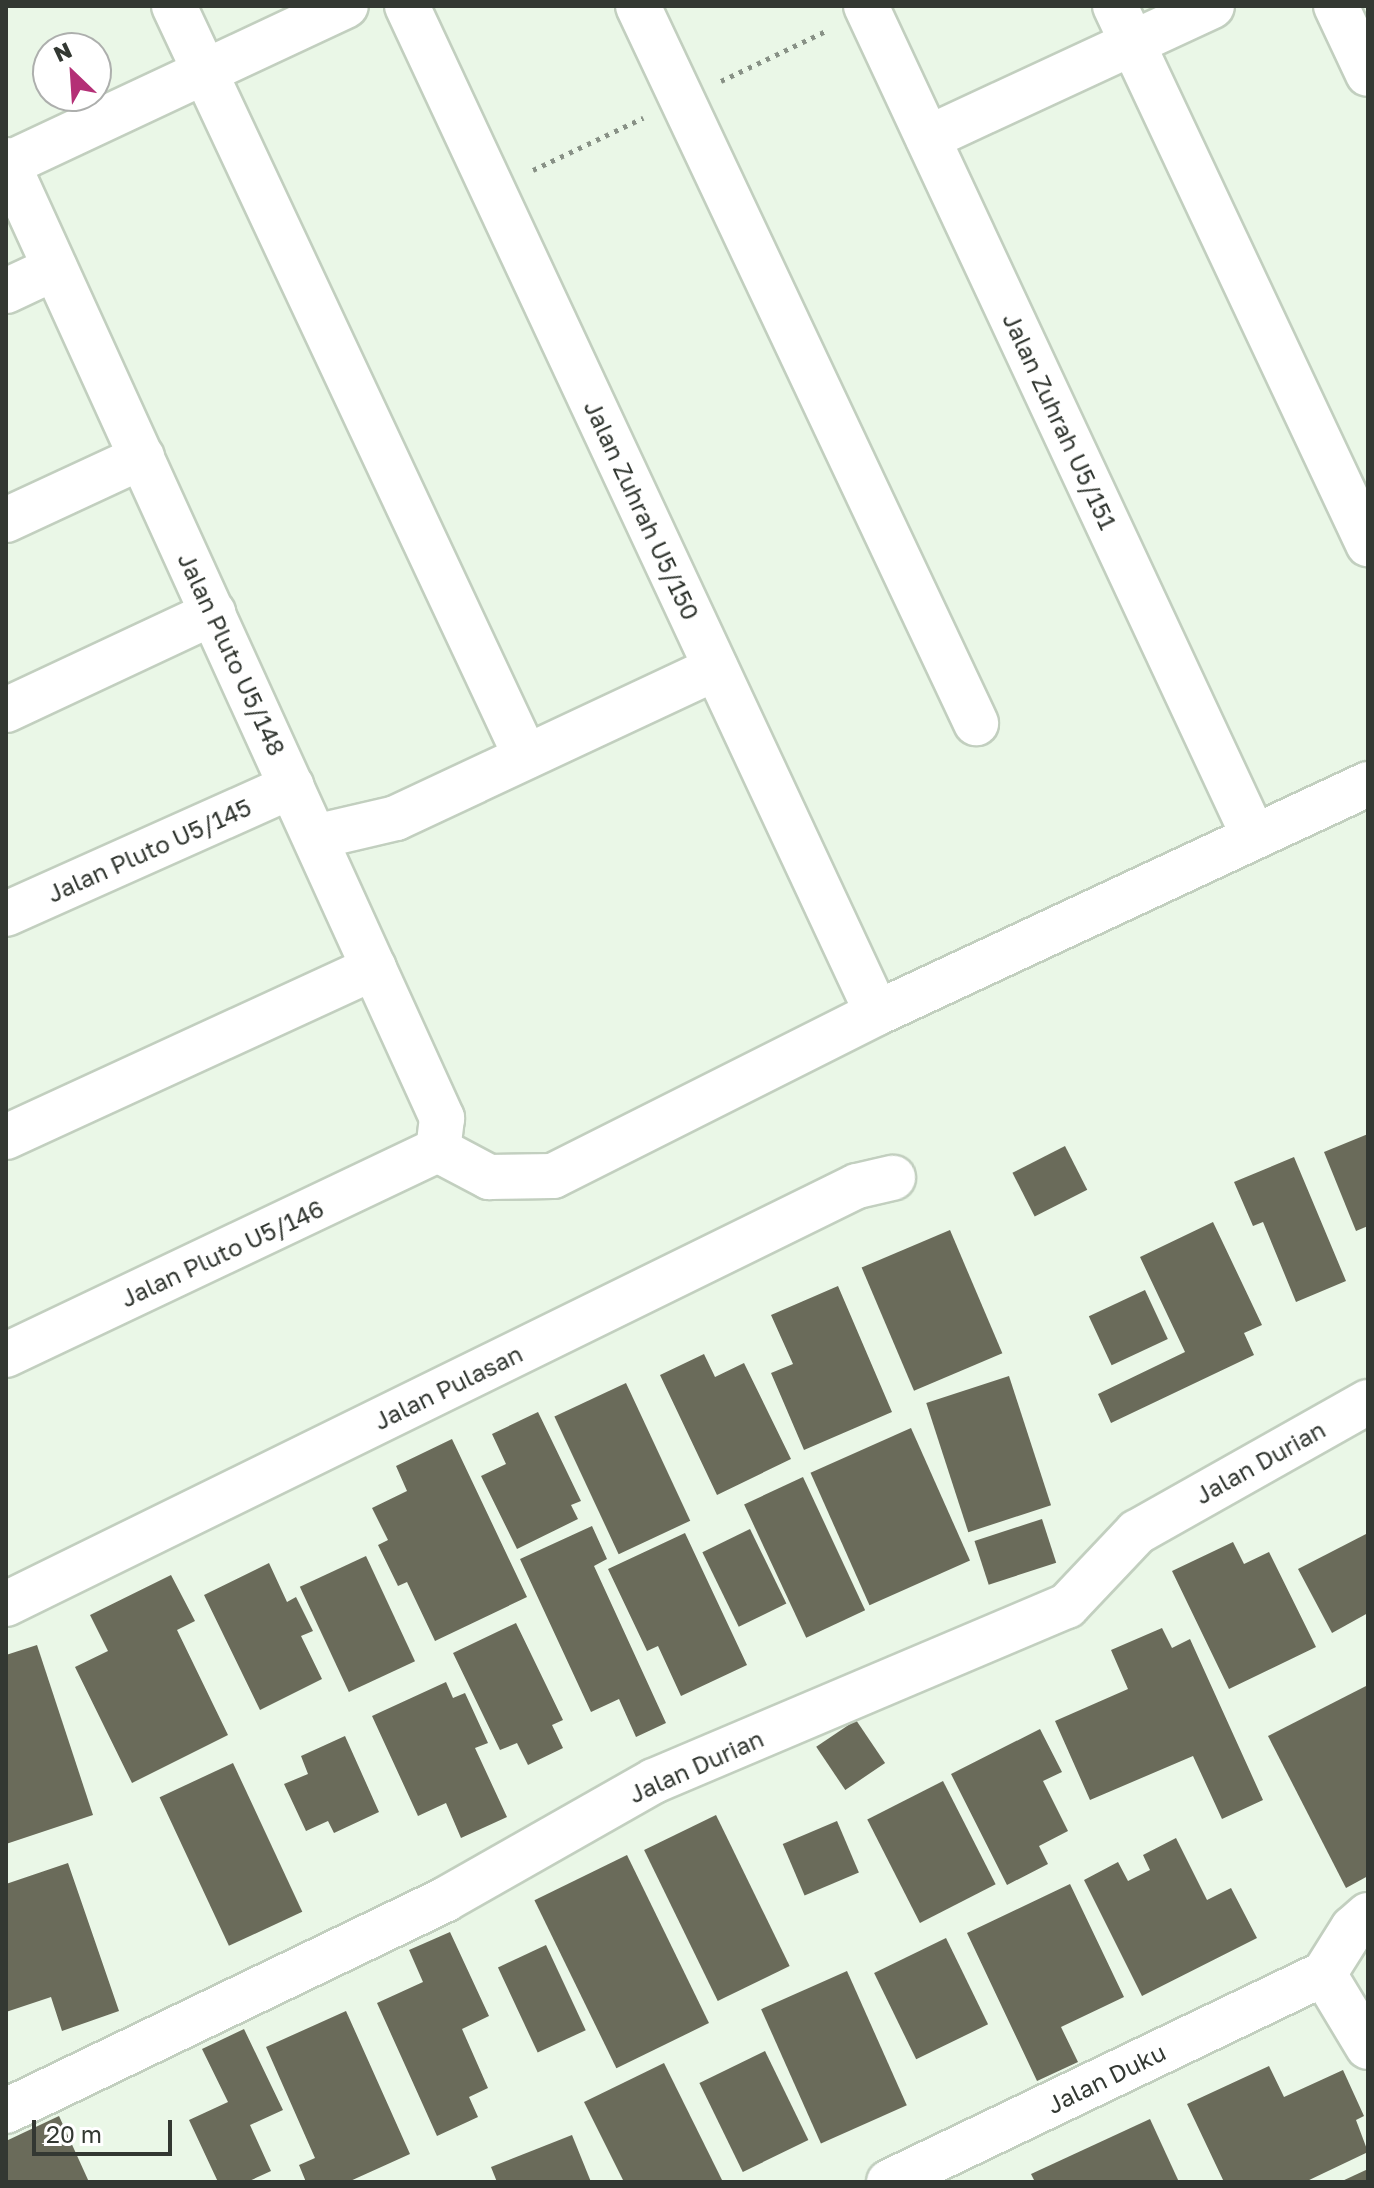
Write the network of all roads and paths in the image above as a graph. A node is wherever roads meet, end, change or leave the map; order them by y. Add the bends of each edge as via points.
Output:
1 (174, 6) edge
2 (346, 6) edge
3 (407, 6) edge
4 (638, 6) edge
5 (866, 6) edge
6 (1212, 6) edge
7 (1336, 6) edge
8 (1124, 24) edge
9 (205, 70) junction
10 (1368, 74) edge
11 (928, 138) junction
12 (7, 162) edge
13 (55, 268) junction
14 (6, 291) edge
15 (142, 457) junction
16 (6, 520) edge
17 (1368, 544) edge
18 (213, 613) junction
19 (716, 668) junction
20 (6, 710) edge
21 (976, 723) dead end
22 (526, 757) junction
23 (1368, 784) edge
24 (292, 786) junction
25 (315, 837) junction
26 (1254, 837) junction
27 (6, 914) edge
28 (374, 968) junction
29 (877, 1013) junction
30 (6, 1137) edge
31 (438, 1150) junction
32 (893, 1178) dead end
33 (6, 1355) edge
34 (1368, 1402) edge
35 (6, 1604) edge
36 (1368, 1915) edge
37 (1324, 1974) junction
38 (1368, 2047) edge
39 (6, 2111) edge
40 (943, 2170) edge
41 (889, 2182) edge

1 - 9 street
2 - 9 street
3 - 19 street, Jalan Zuhrah U5/150
4 - 21 street
5 - 11 street, Jalan Zuhrah U5/151
6 - 8 street
7 - 10 street
8 - 11 street
8 - 17 street
9 - 12 street
9 - 22 street
11 - 26 street, Jalan Zuhrah U5/151
12 - 13 street, Jalan Pluto U5/148
13 - 14 street
13 - 15 street, Jalan Pluto U5/148
15 - 16 street
15 - 18 street, Jalan Pluto U5/148
18 - 20 street
18 - 24 street, Jalan Pluto U5/148
19 - 22 street
19 - 29 street, Jalan Zuhrah U5/150
22 - 25 street via 396,818
23 - 26 street
24 - 25 street, Jalan Pluto U5/148
24 - 27 street, Jalan Pluto U5/145
25 - 28 street, Jalan Pluto U5/148
26 - 29 street
28 - 30 street
28 - 31 street, Jalan Pluto U5/148 via 442,1118
29 - 31 street via 553,1176 489,1177
31 - 33 street, Jalan Pluto U5/146
32 - 35 street, Jalan Pulasan via 843,1193
34 - 39 street, Jalan Durian via 1137,1532 1067,1606 654,1781 446,1899
36 - 37 street via 1353,1928
37 - 38 street
37 - 40 street, Jalan Duku
40 - 41 street, Jalan Duku

